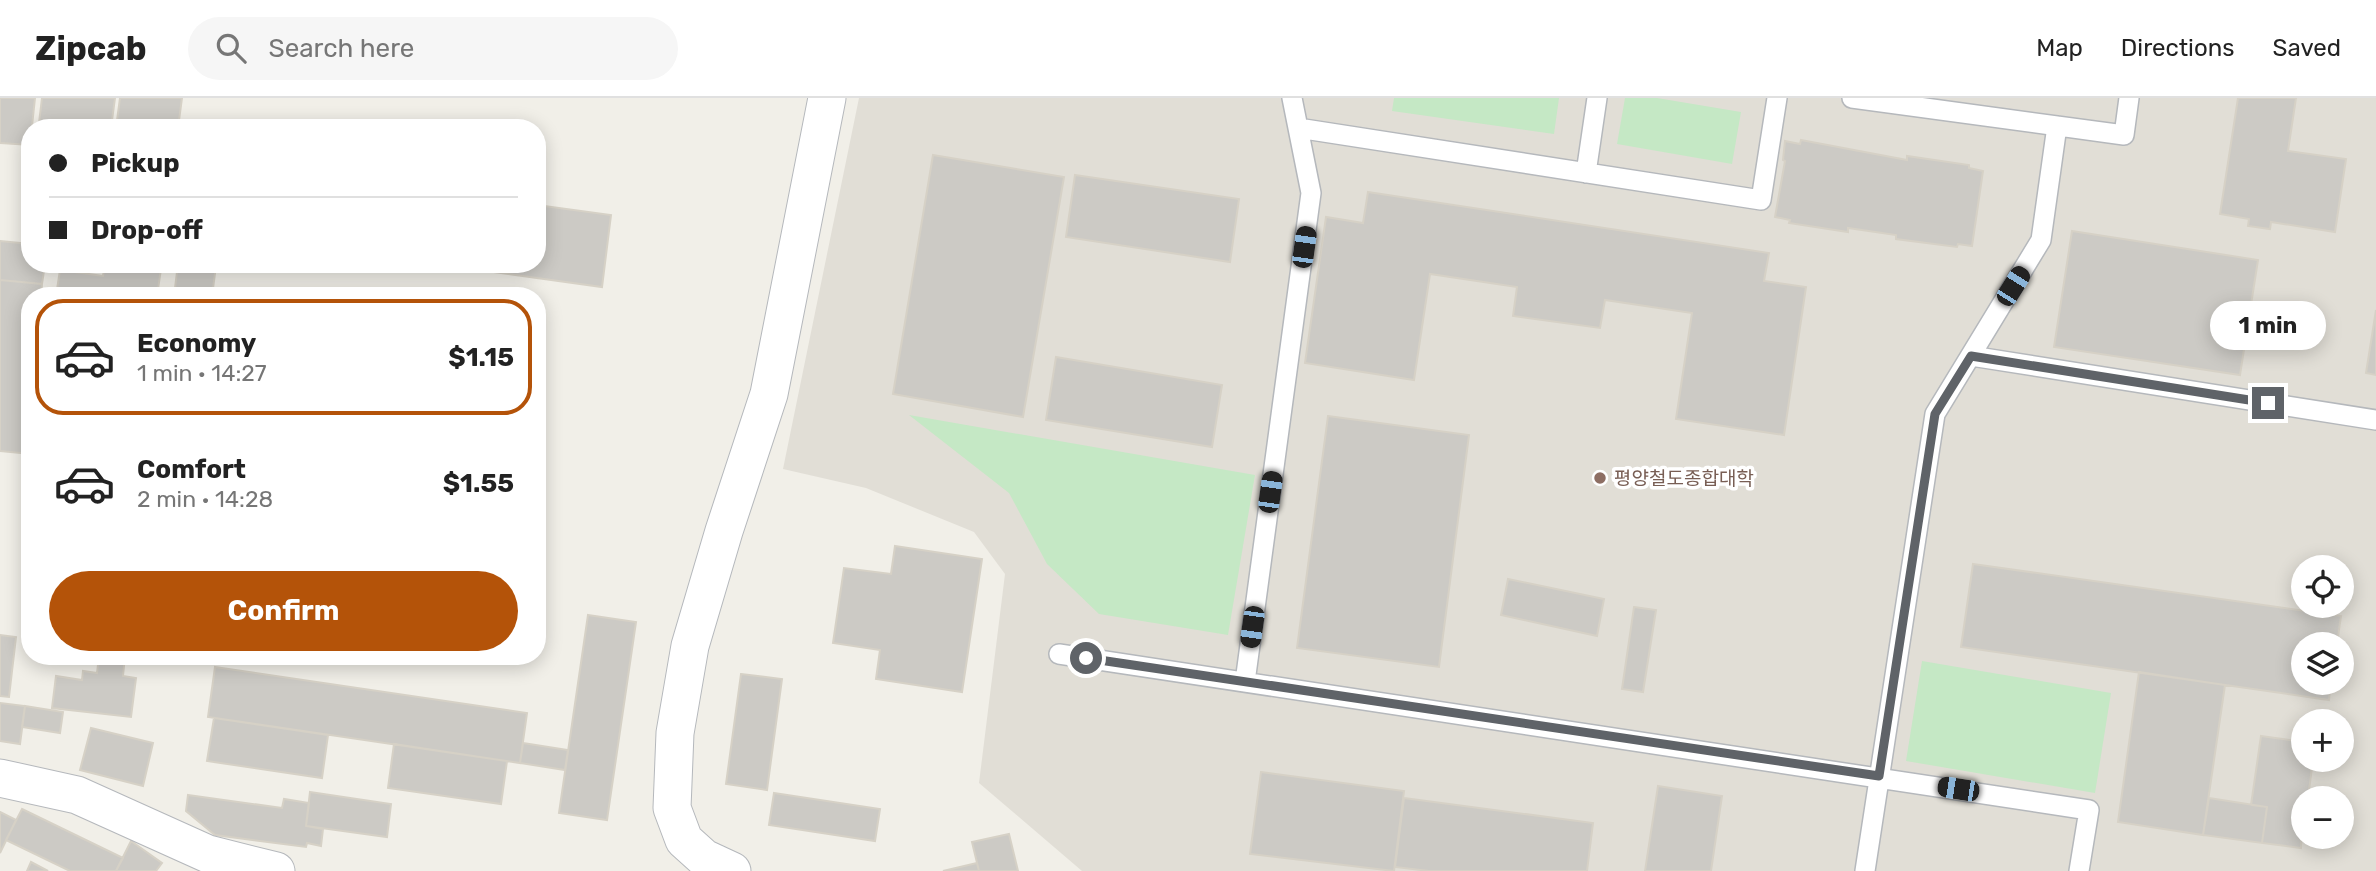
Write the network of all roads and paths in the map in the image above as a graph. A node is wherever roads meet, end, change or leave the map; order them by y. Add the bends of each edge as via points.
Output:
1 (827, 98) edge
2 (1292, 98) edge
3 (1597, 98) edge
4 (1777, 98) edge
5 (1853, 98) edge
6 (2129, 98) edge
7 (2057, 126) junction
8 (1298, 128) junction
9 (1586, 173) junction
10 (1971, 356) junction
11 (2376, 420) edge
12 (1059, 654) dead end
13 (1245, 682) junction
14 (1879, 776) junction
15 (0, 778) edge
16 (276, 871) edge
17 (732, 871) edge
18 (1865, 871) edge
19 (2079, 871) edge

1 - 17 street via 769,394 691,646 675,733 672,808 684,840 704,858
2 - 8 lane
3 - 9 lane
4 - 9 lane via 1761,200
5 - 7 lane
6 - 7 lane via 2124,135
7 - 10 lane via 2041,240
8 - 9 lane
8 - 13 lane via 1311,193
10 - 11 lane
10 - 14 lane via 1935,414
12 - 13 lane
13 - 14 lane
14 - 18 lane
14 - 19 lane via 2089,810
15 - 16 street via 77,795 208,854

